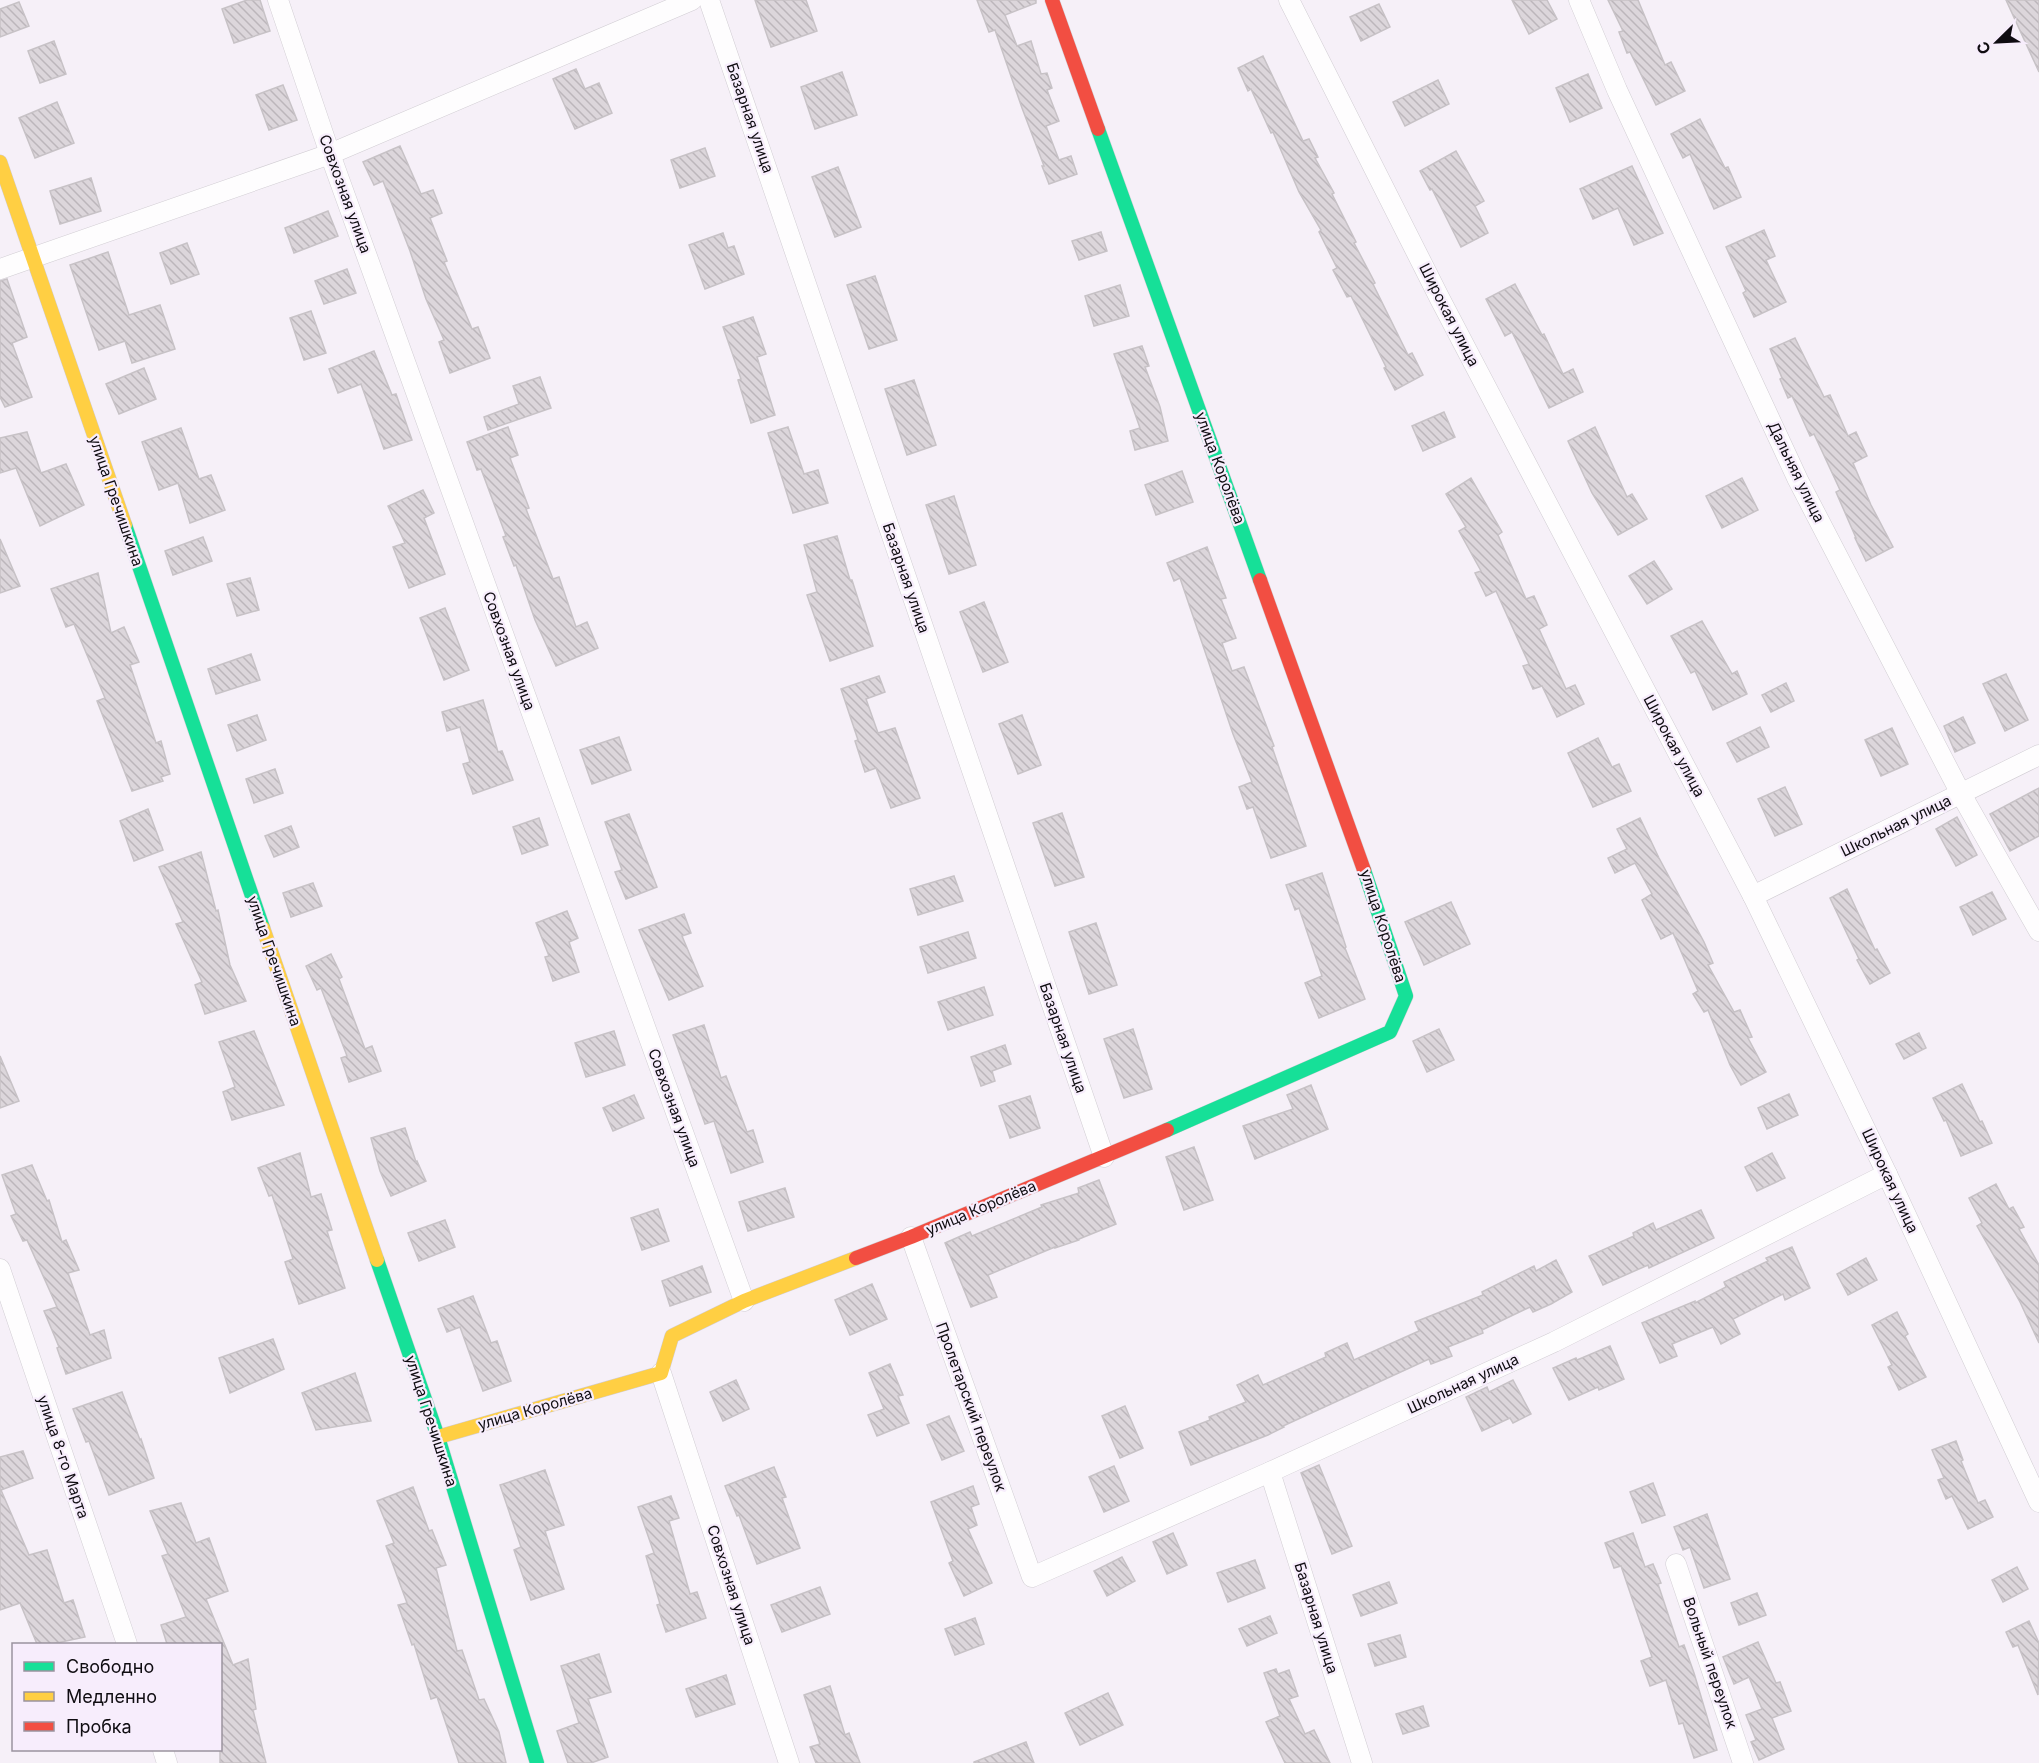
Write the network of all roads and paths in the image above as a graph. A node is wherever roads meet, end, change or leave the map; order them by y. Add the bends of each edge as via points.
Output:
1 (278, 0) edge
2 (692, 0) edge
3 (709, 0) edge
4 (1052, 0) edge
5 (1289, 0) edge
6 (1579, 0) edge
7 (330, 154) junction
8 (0, 162) edge
9 (33, 259) junction
10 (0, 269) edge
11 (2039, 755) edge
12 (1960, 794) junction
13 (1753, 896) junction
14 (2039, 931) edge
15 (1104, 1157) junction
16 (1887, 1174) junction
17 (911, 1237) junction
18 (0, 1269) edge
19 (744, 1301) junction
20 (661, 1373) junction
21 (438, 1437) junction
22 (1270, 1472) junction
23 (2039, 1502) edge
24 (1676, 1564) dead end
25 (1032, 1577) joint
26 (127, 1643) edge
27 (537, 1763) edge
28 (789, 1763) edge
29 (1362, 1763) edge
30 (1743, 1763) edge

1 - 7 street, Совхозная улица
2 - 7 street
3 - 15 street, Базарная улица
4 - 15 street, улица Королёва via 1376,902 1406,996 1390,1032
5 - 13 street, Широкая улица
6 - 12 street, Дальняя улица via 1798,480
7 - 9 street
7 - 19 street, Совхозная улица
8 - 9 street, улица Гречишкина
9 - 10 street
9 - 21 street, улица Гречишкина
11 - 12 street, Школьная улица
12 - 13 street, Школьная улица
12 - 14 street, Дальняя улица
13 - 16 street, Широкая улица
15 - 17 street, улица Королёва
16 - 22 street, Школьная улица via 1554,1342
16 - 23 street, Широкая улица
17 - 19 street, улица Королёва
17 - 25 street, Пролетарский переулок
18 - 26 street, улица 8-го Марта
19 - 20 street, улица Королёва via 672,1336
20 - 21 street, улица Королёва
20 - 28 street, Совхозная улица
21 - 27 street, улица Гречишкина
22 - 25 street, Школьная улица
22 - 29 street, Базарная улица
24 - 30 street, Вольный переулок

